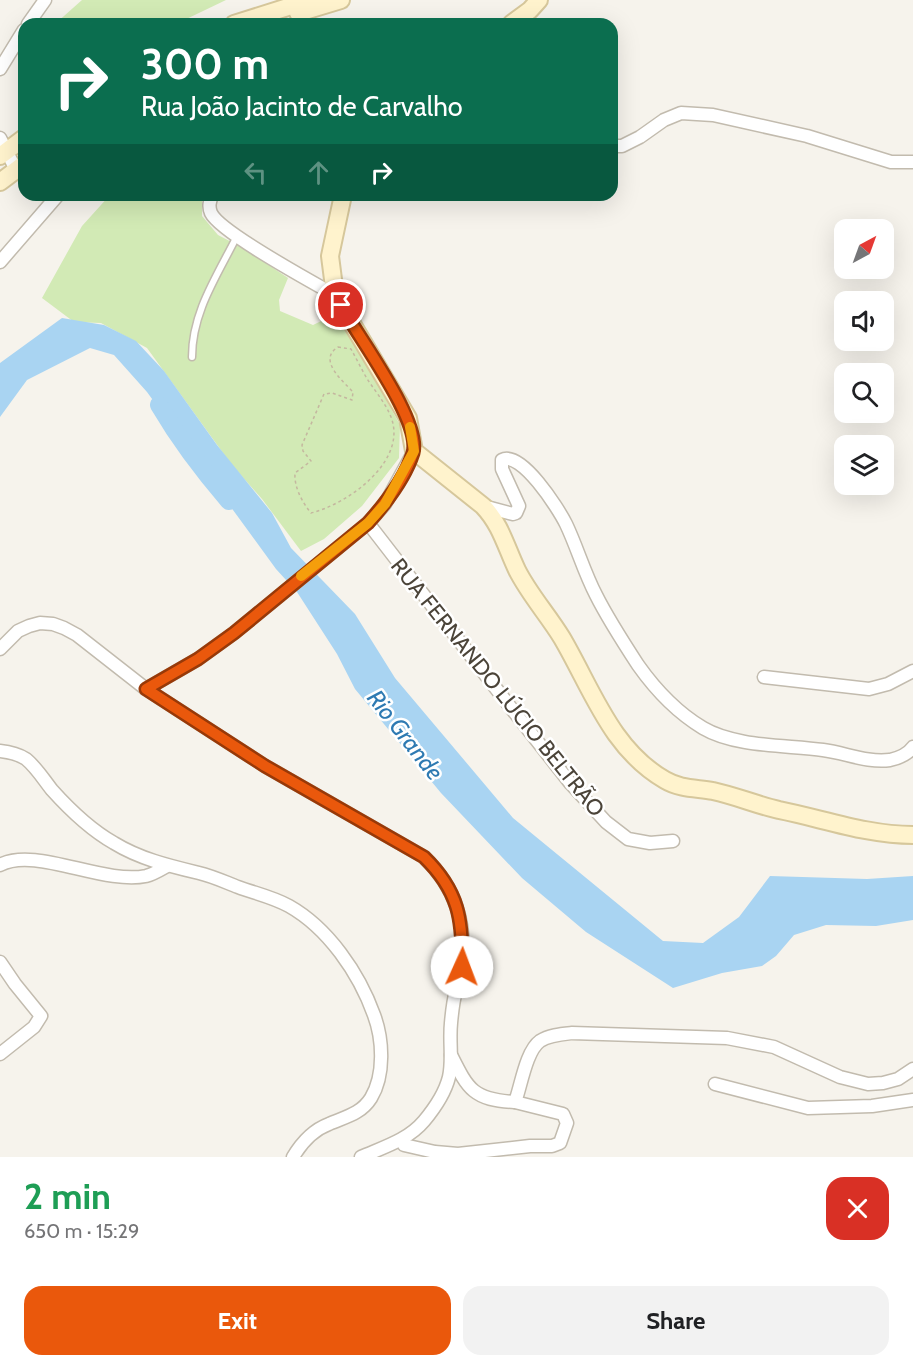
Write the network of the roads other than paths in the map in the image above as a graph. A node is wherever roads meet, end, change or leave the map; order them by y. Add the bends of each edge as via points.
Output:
1 (45, 0) edge
2 (310, 0) edge
3 (341, 0) edge
4 (539, 0) edge
5 (32, 18) edge
6 (253, 18) edge
7 (285, 18) edge
8 (519, 18) edge
9 (18, 40) edge
10 (0, 69) edge
11 (18, 141) edge
12 (618, 146) edge
13 (2, 148) edge
14 (913, 162) edge
15 (18, 165) edge
16 (18, 168) edge
17 (0, 182) edge
18 (53, 201) edge
19 (210, 201) edge
20 (342, 201) edge
21 (237, 237) junction
22 (0, 261) edge
23 (335, 295) junction
24 (192, 357) dead end
25 (414, 451) junction
26 (483, 506) junction
27 (368, 523) junction
28 (0, 650) edge
29 (913, 671) edge
30 (764, 677) dead end
31 (146, 689) junction
32 (913, 747) edge
33 (0, 752) edge
34 (913, 835) edge
35 (673, 841) dead end
36 (0, 865) edge
37 (167, 866) junction
38 (0, 962) edge
39 (451, 1053) junction
40 (0, 1054) edge
41 (913, 1069) edge
42 (715, 1084) dead end
43 (913, 1100) edge
44 (515, 1102) junction
45 (404, 1146) edge
46 (293, 1157) edge
47 (362, 1157) edge

1 - 5 street
2 - 6 street
3 - 7 street
4 - 8 street
9 - 10 street
11 - 13 street
12 - 14 street via 681,113 703,114 807,136 891,162
13 - 15 street
16 - 17 street
18 - 22 street
19 - 21 street via 212,214
20 - 23 street via 330,256
21 - 23 street
21 - 24 lane via 196,320
23 - 25 street via 408,418
25 - 26 street
25 - 27 street via 385,504
26 - 32 street via 506,514 516,513 519,506 501,469 502,460 509,458 528,470 565,522 595,592 640,668 664,696 704,729 759,744 825,750 873,761 900,758
26 - 34 street via 500,528 517,570 562,639 617,737 646,767 683,787 874,833
27 - 31 street via 234,633
27 - 35 street, RUA FERNANDO LÚCIO BELTRÃO via 571,784 606,822 628,838 650,843
28 - 31 street via 28,626 53,624 77,635
29 - 30 street via 888,684 869,688
31 - 39 street via 265,766 424,857 437,870 448,885 463,935
33 - 37 street via 27,760 69,807 115,844
36 - 37 street via 12,860 38,861 113,877 155,874
37 - 46 street via 202,873 288,906 328,939 362,985 379,1028 380,1053 371,1098 354,1115 330,1123 310,1136
38 - 40 street via 41,1016 34,1027
39 - 44 street via 466,1084 477,1094
39 - 45 street via 449,1077 440,1097
41 - 44 street via 898,1079 868,1084 840,1077 774,1047 727,1038 572,1032 547,1038 534,1048
42 - 43 street via 808,1108
44 - 45 street via 563,1114 567,1123 560,1143 446,1154
45 - 47 street

